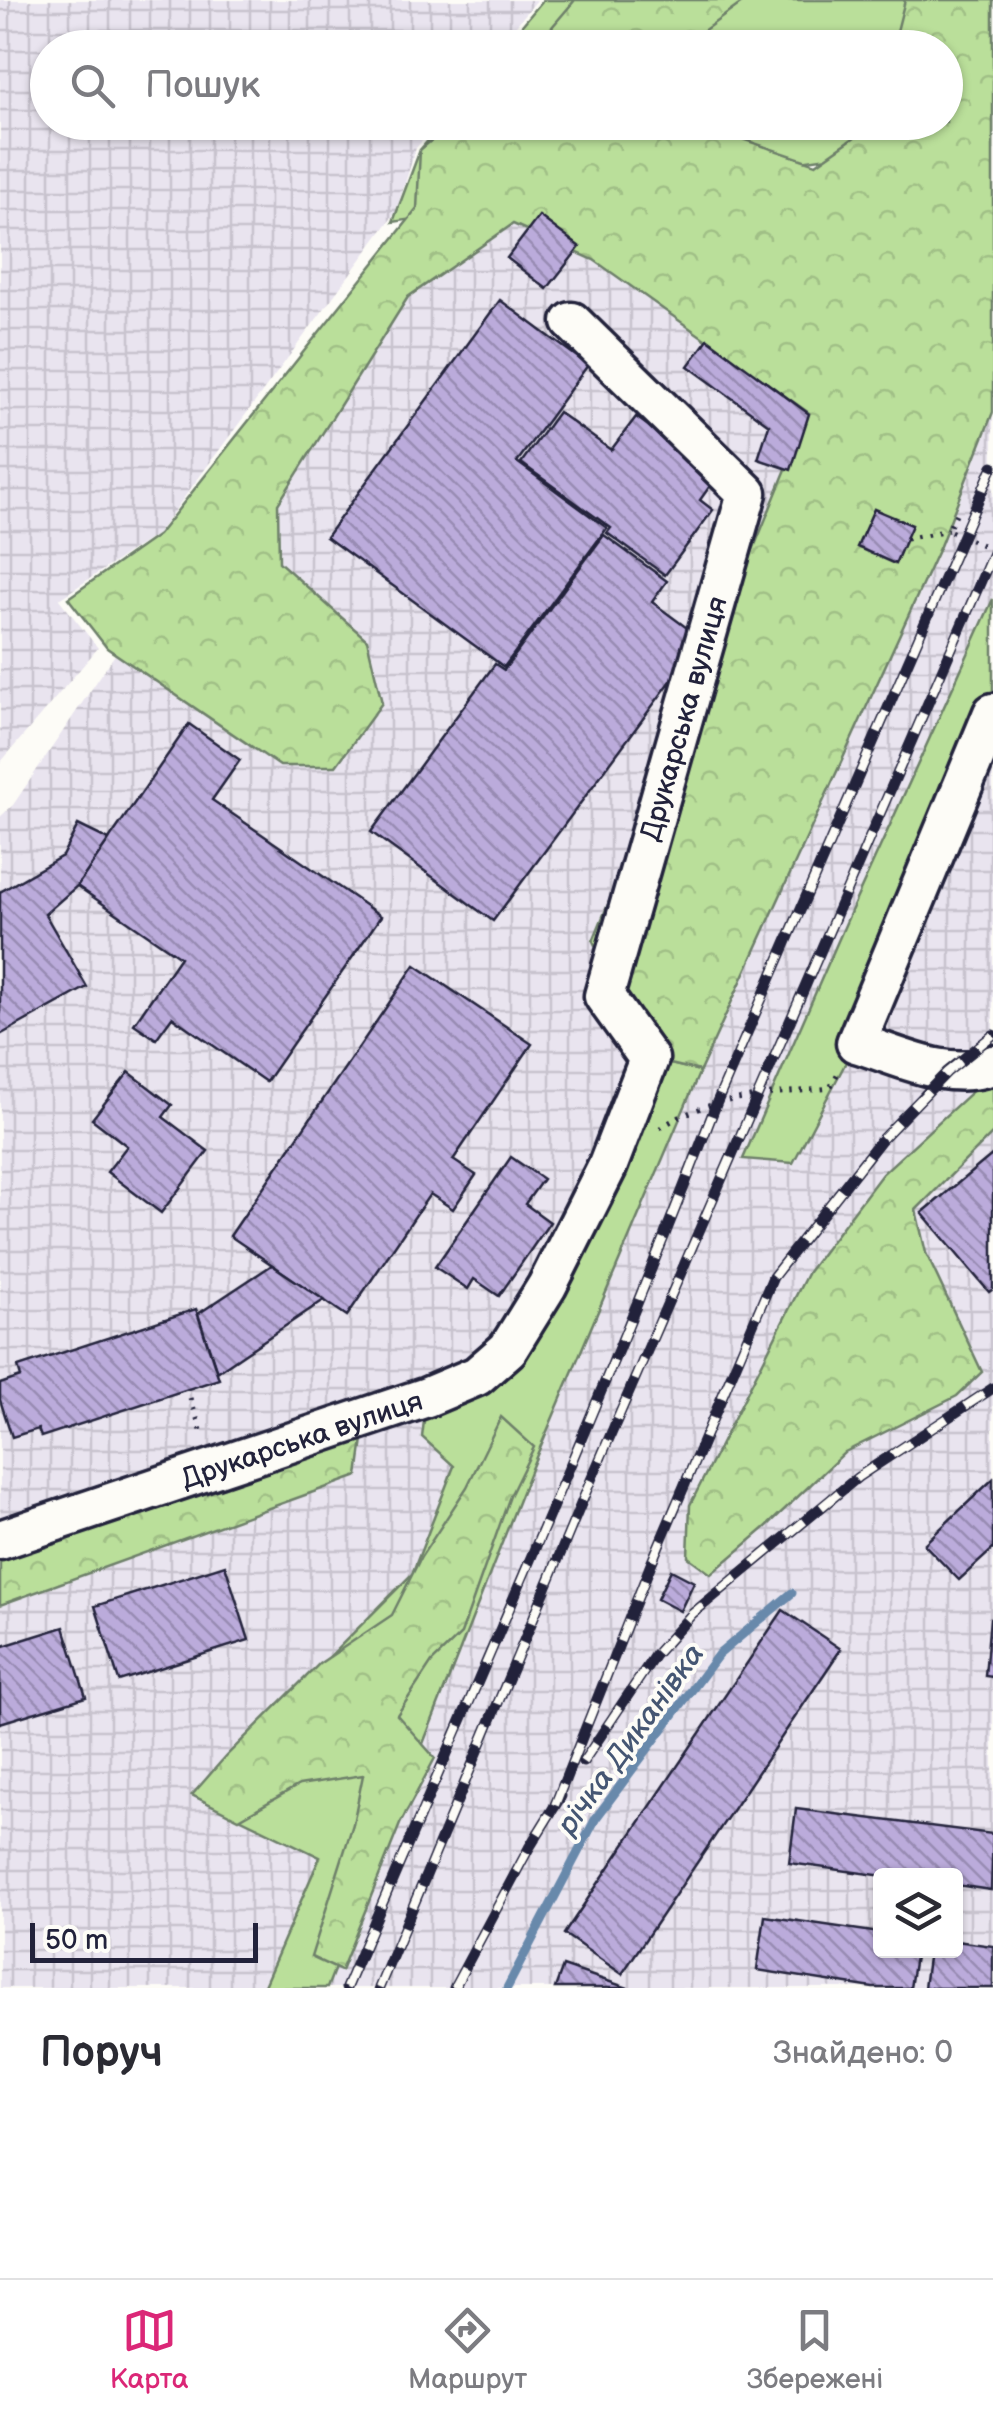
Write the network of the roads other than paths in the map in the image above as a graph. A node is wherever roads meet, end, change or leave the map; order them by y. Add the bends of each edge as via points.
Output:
1 (572, 322) dead end
2 (993, 713) edge
3 (993, 1065) edge
4 (0, 1540) edge

1 - 4 street, Друкарська вулиця via 747,493 604,996 648,1058 608,1165 508,1349 476,1376
2 - 3 street via 856,1043 947,1072

